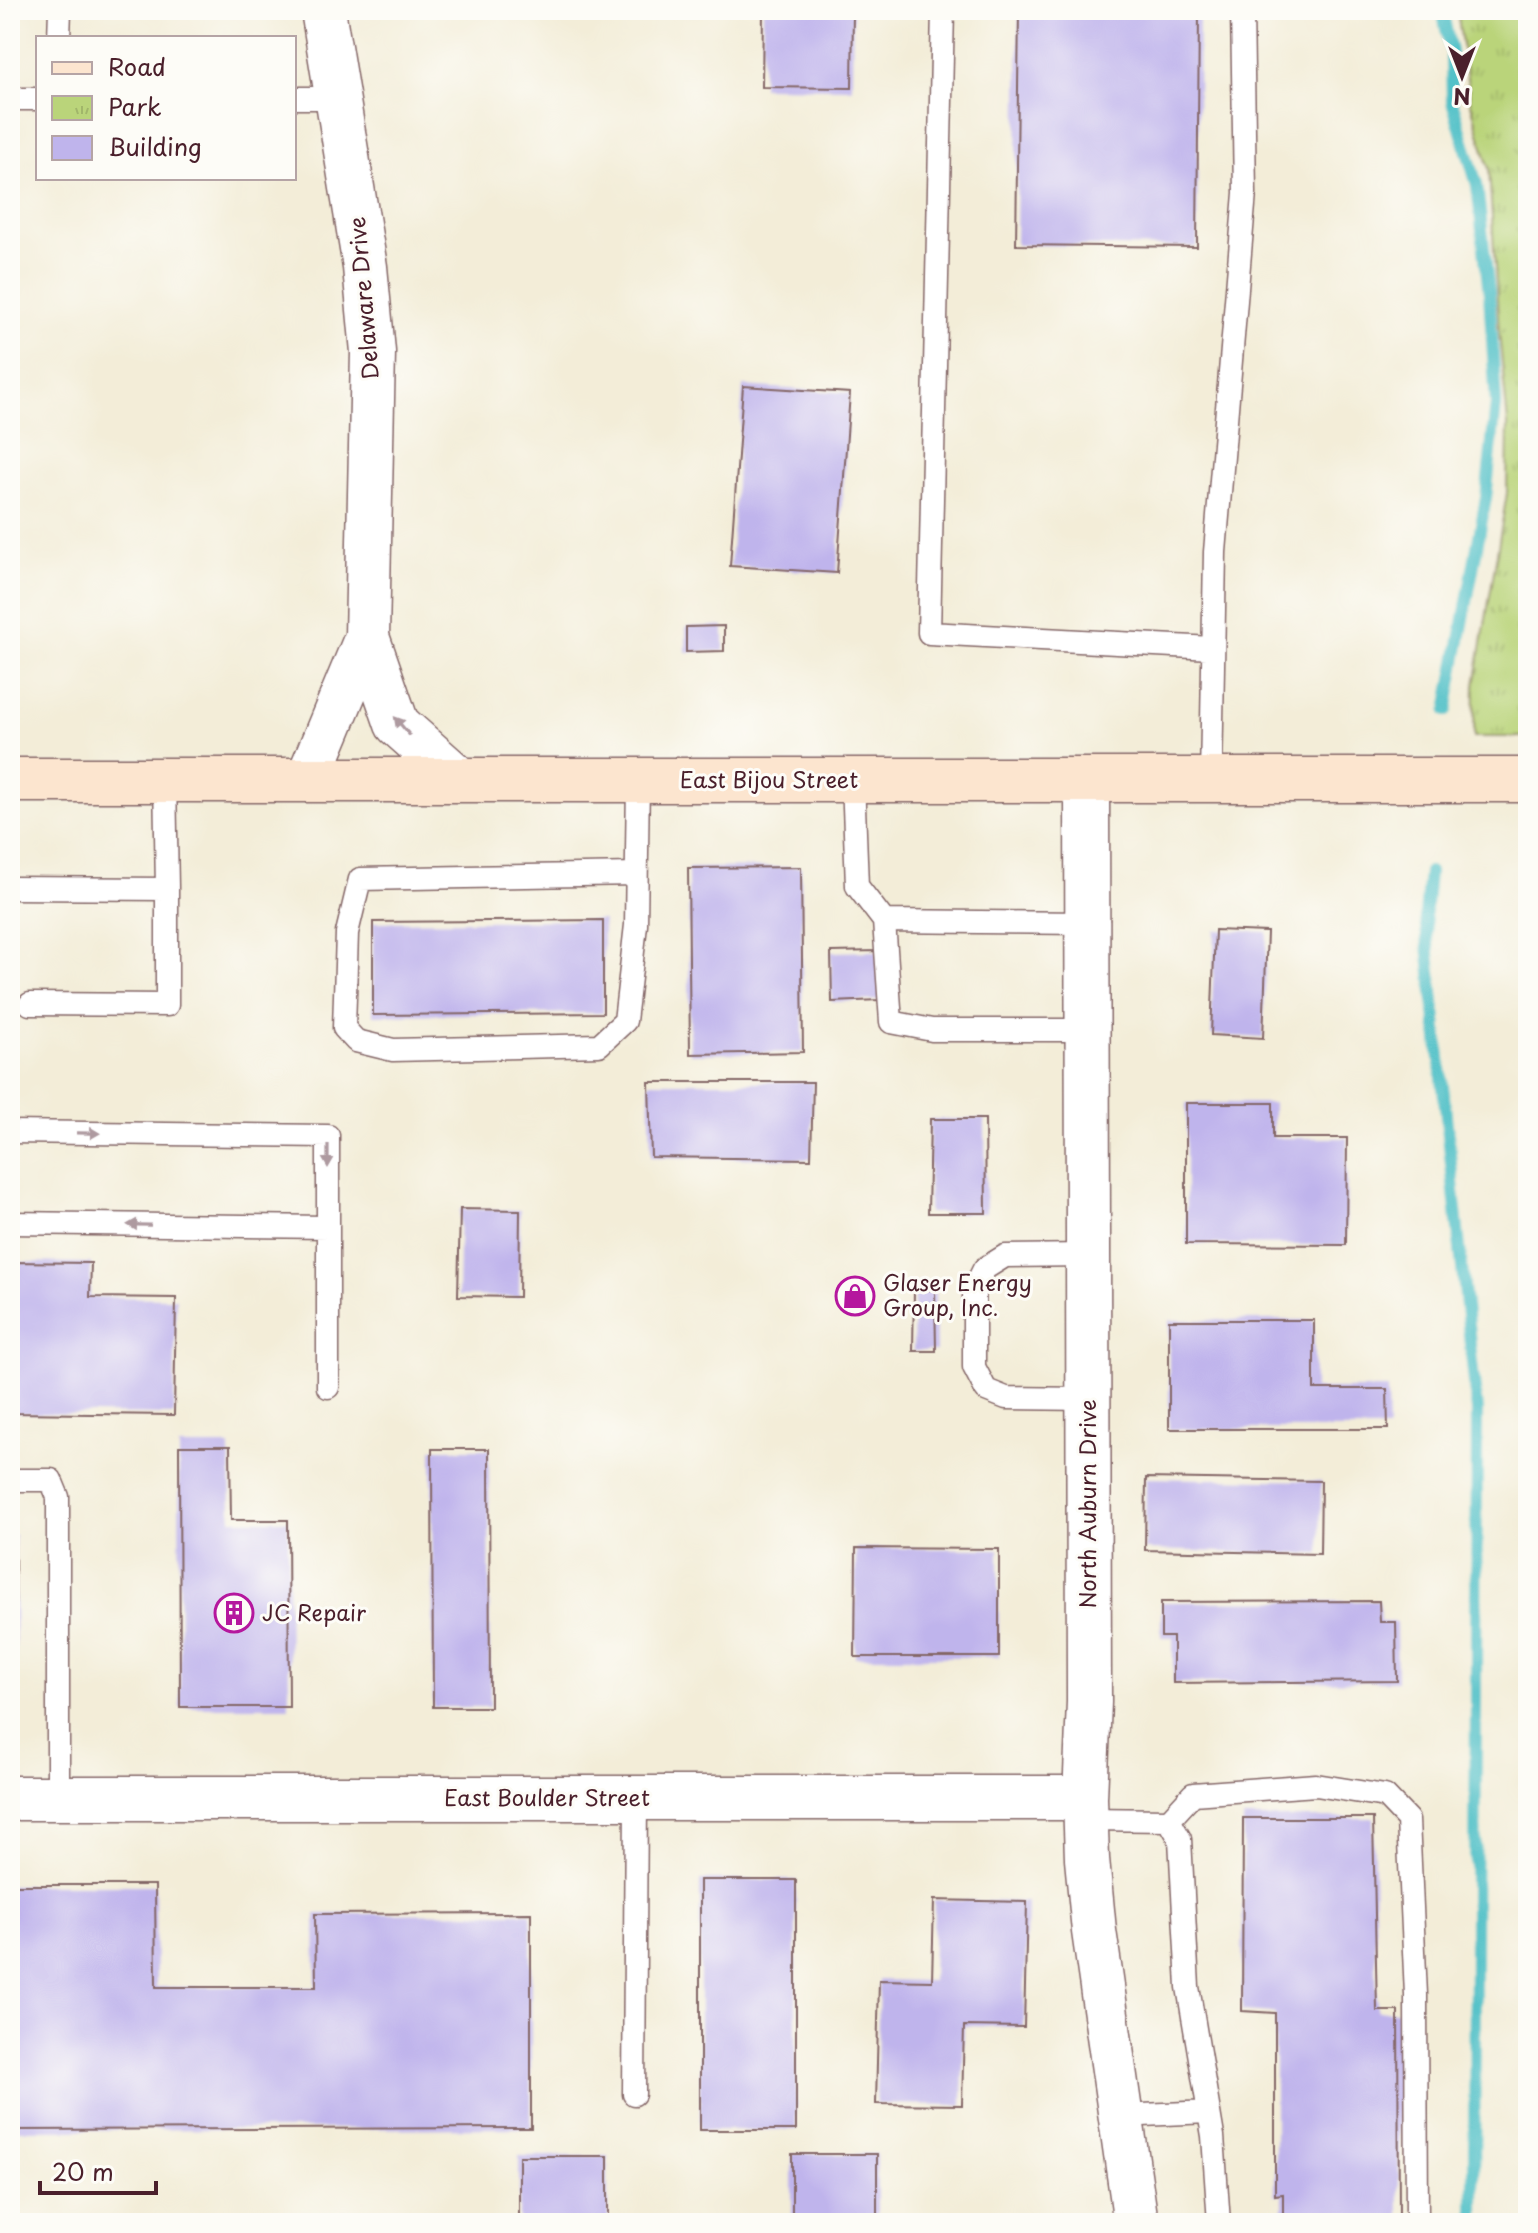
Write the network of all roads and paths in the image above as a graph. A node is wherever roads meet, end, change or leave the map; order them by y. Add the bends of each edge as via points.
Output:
1 (60, 10) edge
2 (323, 10) edge
3 (943, 10) edge
4 (1242, 10) edge
5 (59, 36) edge
6 (296, 98) edge
7 (338, 98) junction
8 (10, 99) edge
9 (36, 99) edge
10 (367, 637) junction
11 (1212, 648) junction
12 (165, 778) junction
13 (308, 779) junction
14 (459, 779) junction
15 (10, 780) edge
16 (638, 780) junction
17 (853, 780) junction
18 (1211, 780) junction
19 (1528, 780) edge
20 (1087, 781) junction
21 (636, 874) junction
22 (10, 888) edge
23 (167, 889) junction
24 (884, 921) junction
25 (1087, 923) junction
26 (30, 1004) dead end
27 (1087, 1030) junction
28 (10, 1132) edge
29 (10, 1223) edge
30 (328, 1227) junction
31 (1087, 1255) junction
32 (328, 1387) dead end
33 (1087, 1399) junction
34 (10, 1480) edge
35 (10, 1798) edge
36 (58, 1798) junction
37 (636, 1798) junction
38 (1085, 1809) junction
39 (1169, 1820) junction
40 (634, 2094) dead end
41 (1209, 2112) junction
42 (1120, 2116) junction
43 (1136, 2223) edge
44 (1219, 2223) edge
45 (1417, 2223) edge

1 - 5 lane
2 - 7 street, Delaware Drive
3 - 11 lane via 929,633
4 - 11 lane via 1245,193
6 - 7 lane
7 - 10 street, Delaware Drive via 373,352
8 - 9 lane
10 - 13 street, Delaware Drive
14 -> 10 street, Delaware Drive via 397,724
11 - 18 lane
12 - 13 street, East Bijou Street
12 - 15 street, East Bijou Street
12 - 23 lane
13 - 14 street, East Bijou Street
14 - 16 street, East Bijou Street
16 - 17 street, East Bijou Street
16 - 21 lane
17 - 20 street, East Bijou Street
17 - 24 lane via 857,886
18 - 19 street, East Bijou Street
18 - 20 street, East Bijou Street
20 - 25 street, North Auburn Drive
21 - 21 lane via 625,1021 599,1045 393,1050 356,1041 344,1028 347,933 360,879
22 - 23 lane
23 - 26 lane via 167,1005
24 - 25 lane
24 - 27 lane via 891,1022 932,1030
25 - 27 street, North Auburn Drive
27 - 31 street, North Auburn Drive
28 -> 30 lane via 328,1136
30 -> 29 lane
30 - 32 lane
31 - 33 street, North Auburn Drive
31 - 33 lane via 1005,1256 984,1269 974,1289 974,1367 986,1390 1006,1398
33 - 38 street, North Auburn Drive
34 - 36 lane via 51,1480 58,1497
35 - 36 street, East Boulder Street
36 - 37 street, East Boulder Street
37 - 38 street, East Boulder Street
37 - 40 lane
38 - 39 lane
38 - 42 street, North Auburn Drive via 1094,1931
39 - 41 lane via 1180,1839 1188,1987
39 - 45 lane via 1193,1794 1316,1785 1385,1796 1408,1820 1416,1995
41 - 42 lane
41 - 44 lane
42 - 43 street, North Auburn Drive

